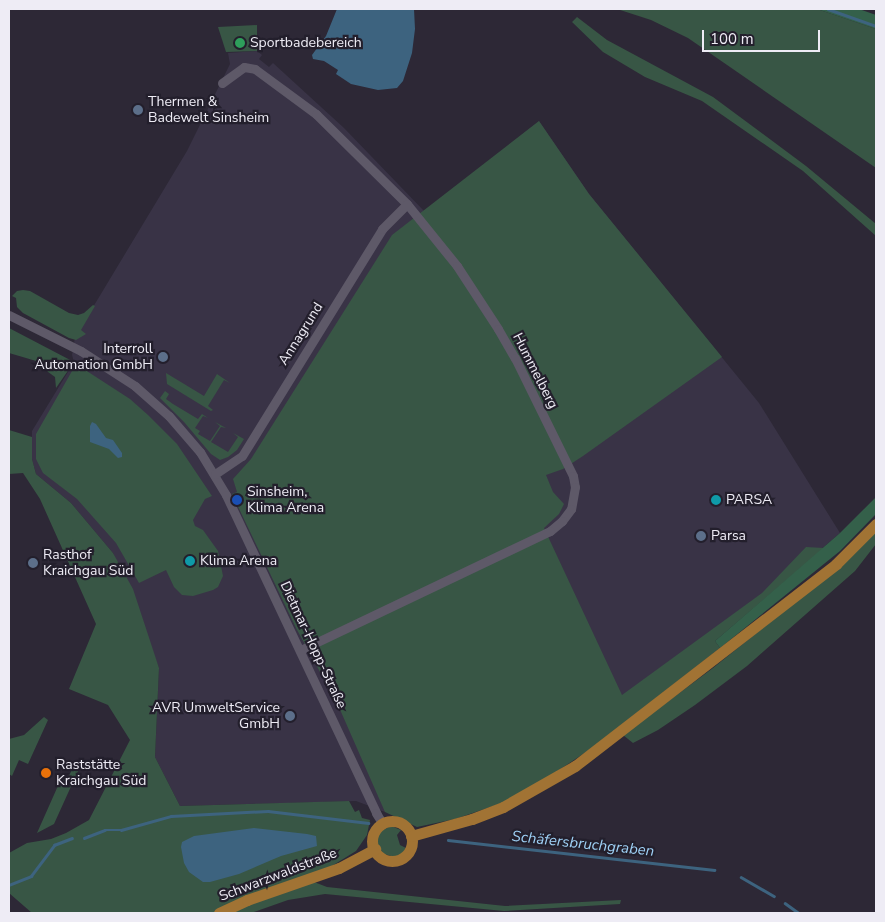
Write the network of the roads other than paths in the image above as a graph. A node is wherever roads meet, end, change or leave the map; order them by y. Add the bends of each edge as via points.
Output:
1 (222, 83) dead end
2 (407, 204) junction
3 (9, 315) edge
4 (215, 474) junction
5 (876, 524) edge
6 (300, 650) junction
7 (383, 824) junction
8 (411, 836) junction
9 (375, 849) junction
10 (219, 913) edge

1 - 2 street, Hummelberg via 244,66 255,69 316,114
2 - 4 street, Annagrund via 382,229 242,456
2 - 6 street, Hummelberg via 457,266 515,358 572,476 574,503 562,521 550,530
3 - 4 street, Dietmar-Hopp-Straße via 81,351 135,386 183,431
4 - 6 street, Dietmar-Hopp-Straße
5 - 8 main road via 829,570 575,766 503,807 472,820
6 - 7 street, Dietmar-Hopp-Straße
7 - 8 main road via 400,823
7 - 9 main road via 374,835
8 - 9 main road via 410,850 399,860 385,859
9 - 10 main road, Schwarzwaldstraße via 339,868 246,900

